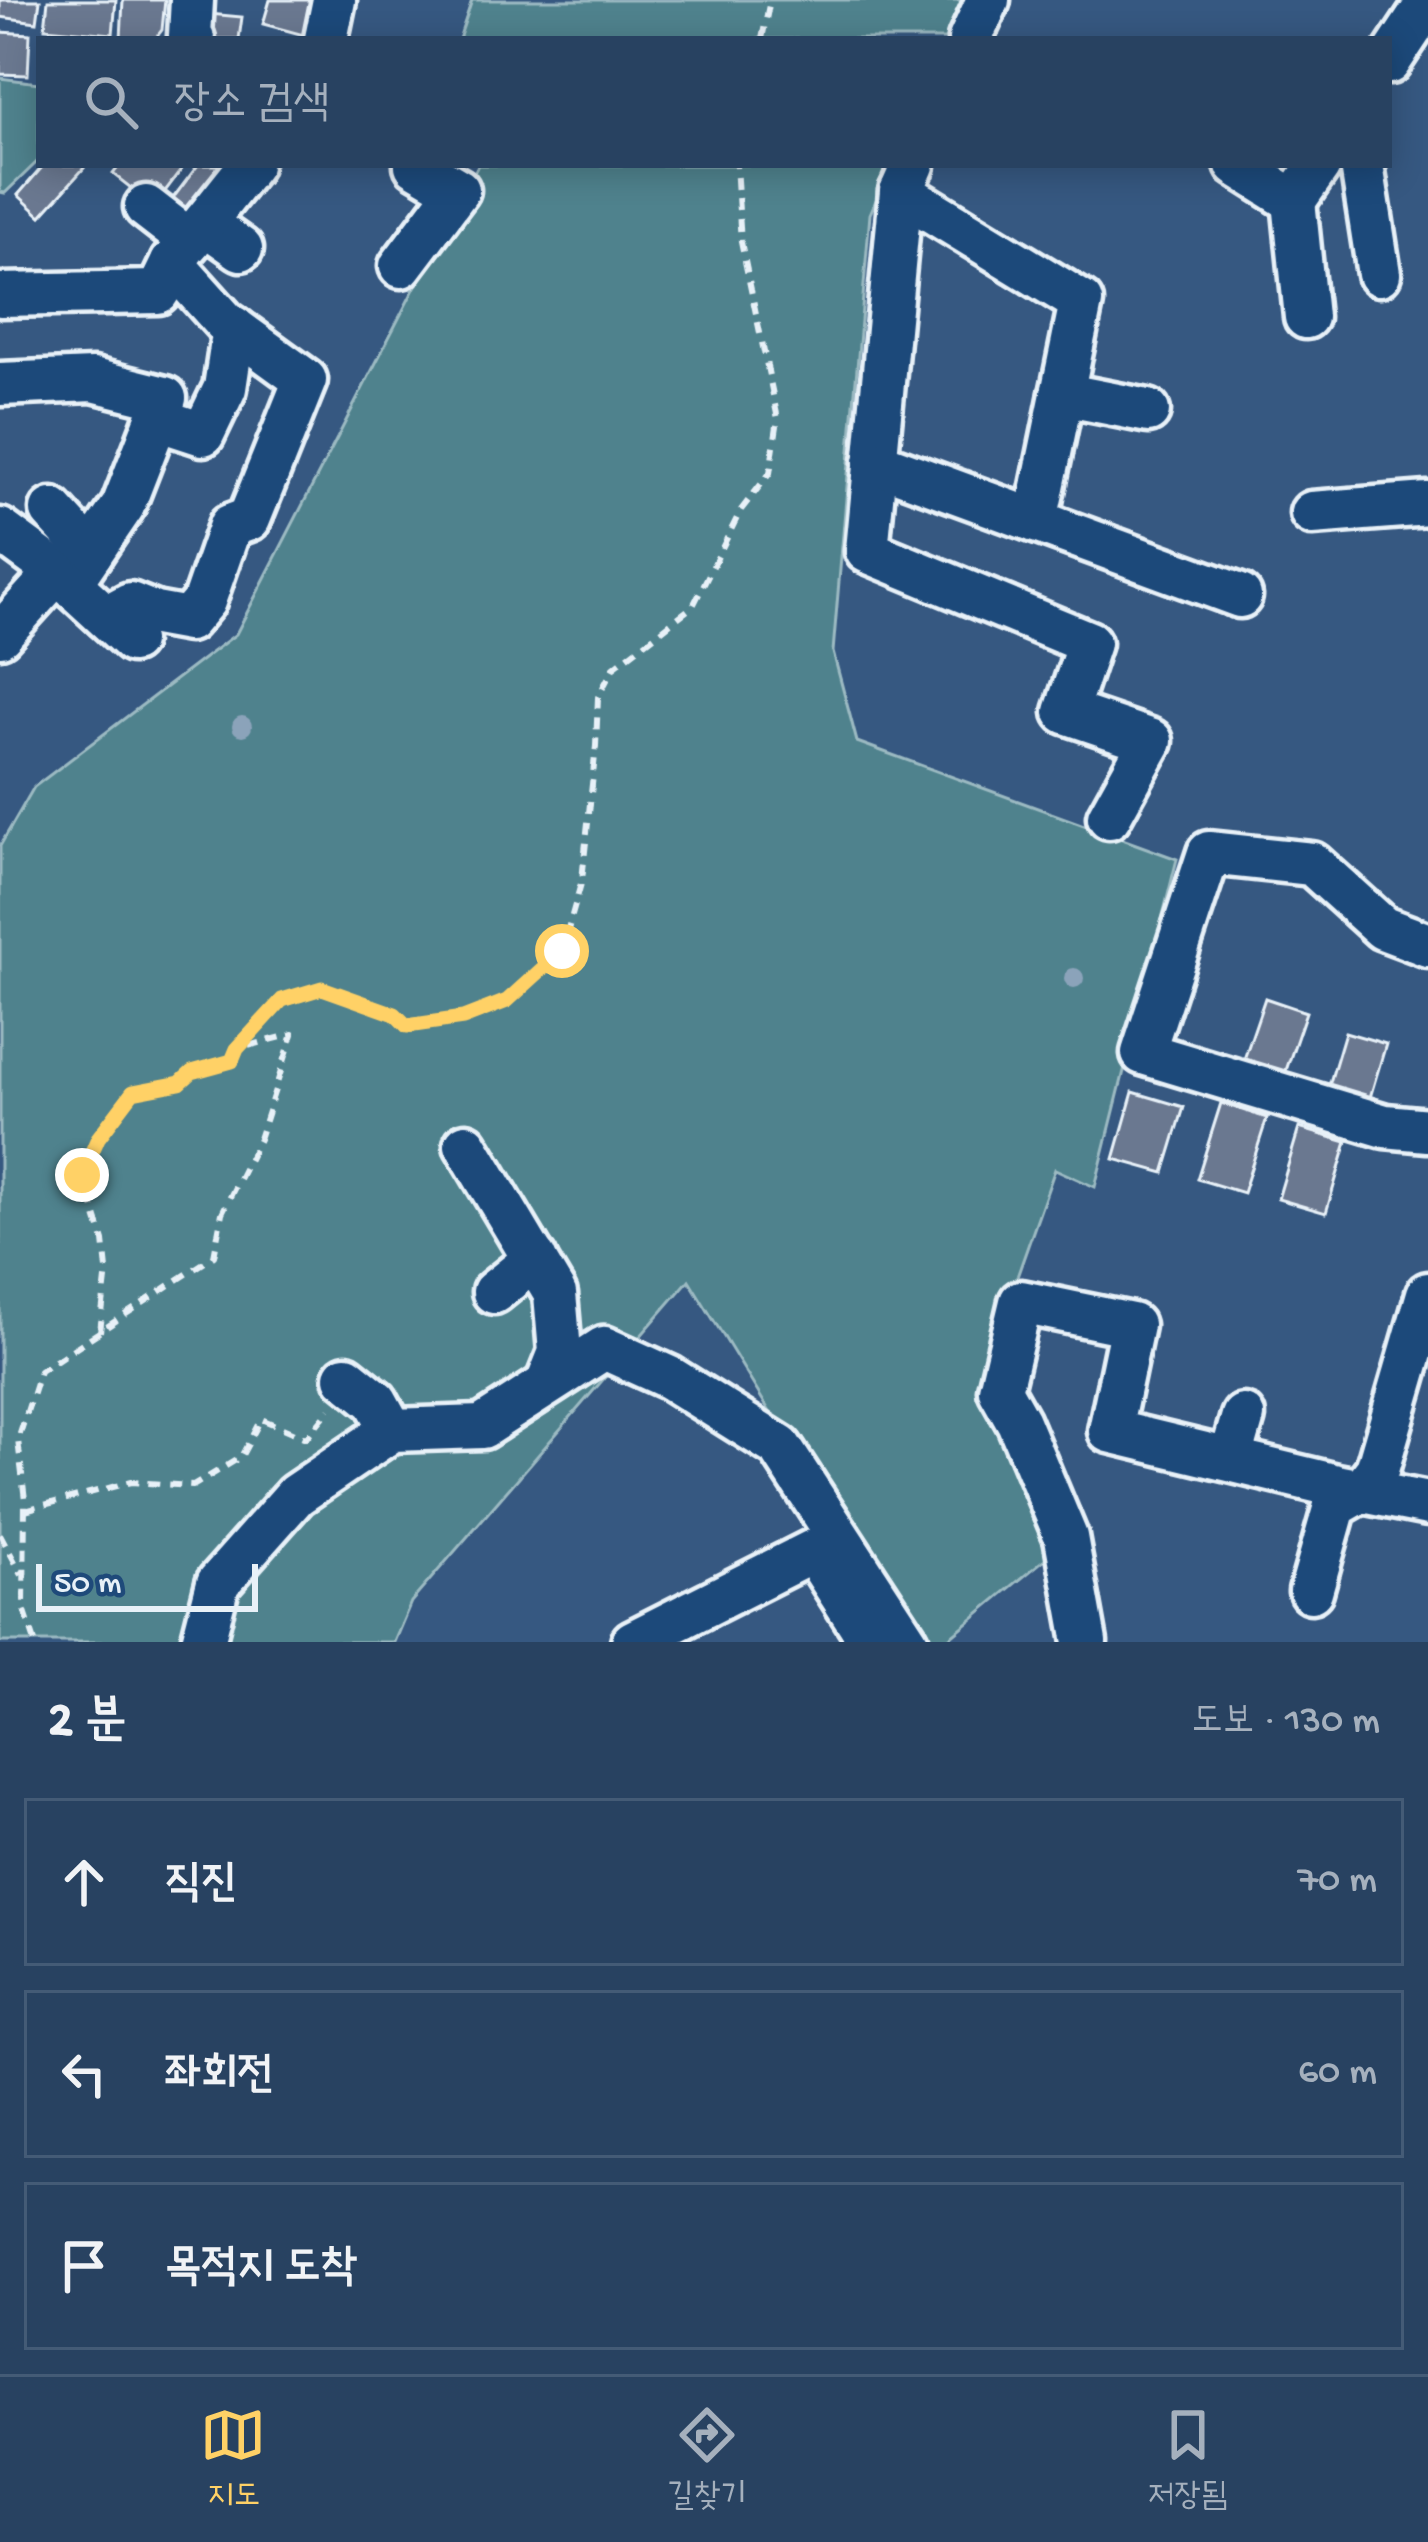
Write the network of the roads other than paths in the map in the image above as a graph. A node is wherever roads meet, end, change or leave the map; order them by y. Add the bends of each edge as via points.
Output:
1 (191, 0) edge
2 (334, 0) edge
3 (988, 0) edge
4 (1428, 3) edge
5 (191, 36) edge
6 (327, 36) edge
7 (971, 36) edge
8 (1392, 57) edge
9 (243, 168) edge
10 (421, 168) edge
11 (1242, 168) edge
12 (1317, 168) edge
13 (1362, 168) edge
14 (907, 179) edge
15 (1294, 201) junction
16 (146, 207) dead end
17 (189, 242) junction
18 (242, 249) dead end
19 (401, 266) dead end
20 (1379, 274) dead end
21 (0, 295) edge
22 (1306, 317) dead end
23 (234, 328) junction
24 (0, 384) edge
25 (1062, 394) junction
26 (1148, 411) dead end
27 (158, 418) junction
28 (875, 462) junction
29 (1428, 504) edge
30 (52, 510) dead end
31 (1312, 513) dead end
32 (1036, 521) junction
33 (0, 530) edge
34 (73, 570) junction
35 (1240, 596) dead end
36 (0, 635) edge
37 (1109, 817) dead end
38 (1428, 945) edge
39 (1428, 1130) edge
40 (466, 1145) dead end
41 (535, 1259) junction
42 (494, 1292) dead end
43 (1428, 1294) edge
44 (349, 1380) road end
45 (548, 1382) junction
46 (1243, 1416) dead end
47 (392, 1430) junction
48 (1231, 1459) junction
49 (1362, 1490) junction
50 (1428, 1504) edge
51 (1311, 1591) dead end
52 (874, 1640) edge
53 (203, 1642) edge
54 (633, 1642) edge
55 (1085, 1642) edge

1 - 5 street
2 - 6 street
3 - 7 street
4 - 8 street
9 - 17 street
10 - 19 street via 458,190
11 - 15 street
12 - 15 street
13 - 20 street
14 - 25 street via 1081,302
14 - 28 street
15 - 22 street
16 - 17 street
17 - 18 street
17 - 21 street via 158,292
17 - 23 street
23 - 27 street via 225,388 203,434
23 - 34 street via 305,380 248,483 249,520 230,526 204,601 188,620 130,604 119,629
24 - 27 street via 93,380 165,398
25 - 26 street
25 - 32 street
27 - 34 street via 123,506
28 - 32 street
28 - 37 street via 867,551 1089,643 1066,712 1151,741
29 - 31 street
30 - 34 street
32 - 35 street
33 - 34 street
34 - 36 street
38 - 39 street via 1384,928 1312,864 1209,853 1143,1053 1385,1126
40 - 41 street
41 - 42 street
41 - 45 street via 556,1294 560,1352
43 - 49 street via 1377,1470
44 - 47 street via 376,1401
45 - 47 street via 482,1427
45 - 52 street via 604,1348 670,1378 781,1447
46 - 48 street
47 - 53 street via 296,1495 218,1583
48 - 49 street
48 - 55 street via 1110,1431 1132,1325 1021,1302 1000,1390 1066,1537
49 - 50 street
49 - 51 street via 1335,1506
52 - 54 street via 813,1551

